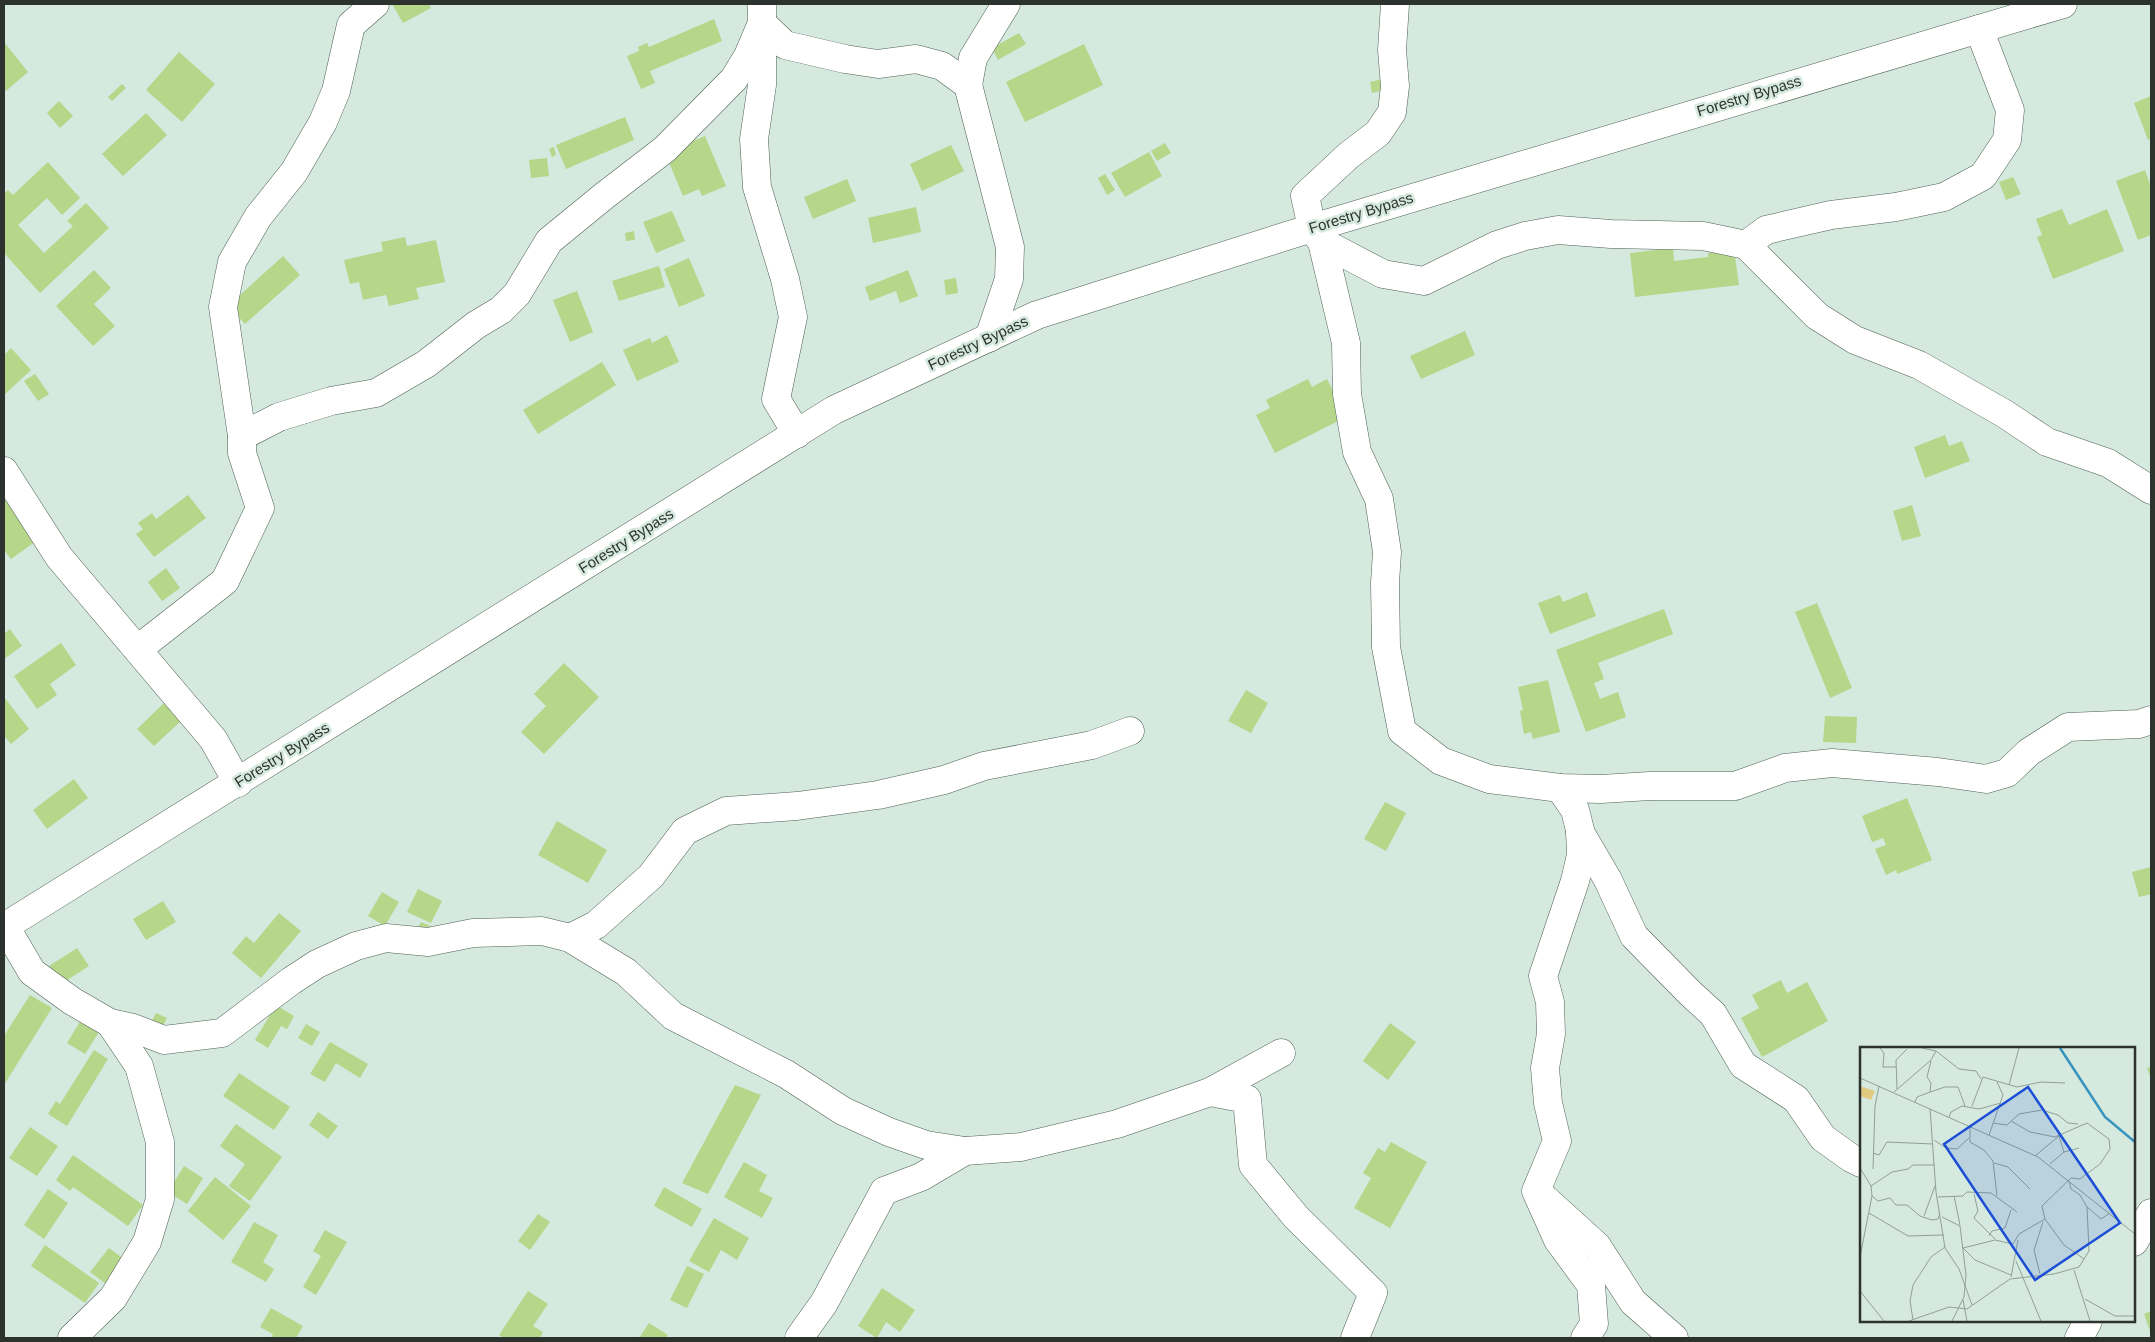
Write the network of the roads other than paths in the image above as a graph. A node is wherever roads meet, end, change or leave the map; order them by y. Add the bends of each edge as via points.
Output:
1 (375, 4) edge
2 (1006, 4) edge
3 (1394, 4) edge
4 (2063, 4) edge
5 (762, 14) edge
6 (1979, 29) junction
7 (968, 85) junction
8 (1317, 235) junction
9 (1746, 245) junction
10 (989, 338) junction
11 (797, 434) junction
12 (242, 436) junction
13 (4, 470) edge
14 (2151, 490) edge
15 (138, 649) junction
16 (2151, 720) edge
17 (1130, 731) dead end
18 (238, 782) junction
19 (1560, 788) junction
20 (1580, 830) junction
21 (4, 926) edge
22 (570, 938) junction
23 (110, 1023) junction
24 (1281, 1053) dead end
25 (1210, 1092) junction
26 (965, 1152) junction
27 (1860, 1162) edge
28 (1536, 1191) junction
29 (2151, 1213) edge
30 (2135, 1240) edge
31 (2087, 1322) edge
32 (72, 1338) edge
33 (799, 1338) edge
34 (1355, 1338) edge
35 (1585, 1338) edge
36 (1674, 1338) edge
37 (2079, 1338) edge

1 - 12 street via 351,25 336,91 323,122 294,172 258,217 232,262 223,307
2 - 7 street via 973,58
3 - 8 street via 1392,50 1395,86 1392,112 1378,133 1305,196
4 - 6 street, Forestry Bypass
5 - 7 street via 785,45 878,64 916,60 942,66
5 - 11 street via 762,86 754,139 757,188 785,279 793,317 776,399
5 - 12 street via 748,56 734,79 665,149 549,241 517,294 501,310 426,364 376,393 331,401 279,417
6 - 8 street, Forestry Bypass
6 - 9 street via 2010,110 2007,140 1983,176 1944,197 1831,215 1766,230
7 - 10 street via 1010,247 1009,278
8 - 9 street via 1383,274 1424,281 1498,245 1558,230 1703,236
8 - 10 street, Forestry Bypass via 1037,315
8 - 19 street via 1346,343 1347,394 1357,452 1379,499 1387,552 1386,647 1402,731 1441,761 1489,779
9 - 14 street via 1817,316 1855,340 1919,365 2005,414 2046,442 2108,463
10 - 11 street, Forestry Bypass via 834,410
11 - 18 street, Forestry Bypass
12 - 15 street via 242,453 260,508 229,574 225,581
13 - 15 street via 59,557
15 - 18 street via 213,739
16 - 19 street via 2139,724 2068,727 2029,752 2008,773 1986,779 1832,763 1786,768 1735,786
17 - 22 street via 1092,745 984,766 944,780 878,795 726,811 686,831 651,876 596,925
18 - 21 street, Forestry Bypass
19 - 20 street via 1575,810
20 - 27 street via 1634,936 1713,1014 1743,1065 1796,1099 1823,1138
20 - 28 street via 1581,855 1575,881 1543,976 1550,1002 1551,1034 1545,1068 1548,1103 1557,1141
21 - 23 street via 32,972
22 - 23 street via 542,931 473,933 428,942 386,938 356,946 317,964 222,1033 164,1040
22 - 26 street via 626,972 673,1016 786,1074 843,1111 926,1145
23 - 32 street via 139,1066 160,1142 160,1199 147,1242 113,1298
24 - 25 street
25 - 26 street via 1117,1124 1021,1147
25 - 34 street via 1247,1099 1253,1165 1296,1217 1373,1293
26 - 33 street via 922,1177 884,1192 824,1303
28 - 35 street via 1558,1240 1590,1285 1594,1324
28 - 36 street via 1598,1246 1633,1302
29 - 30 street
31 - 37 street

